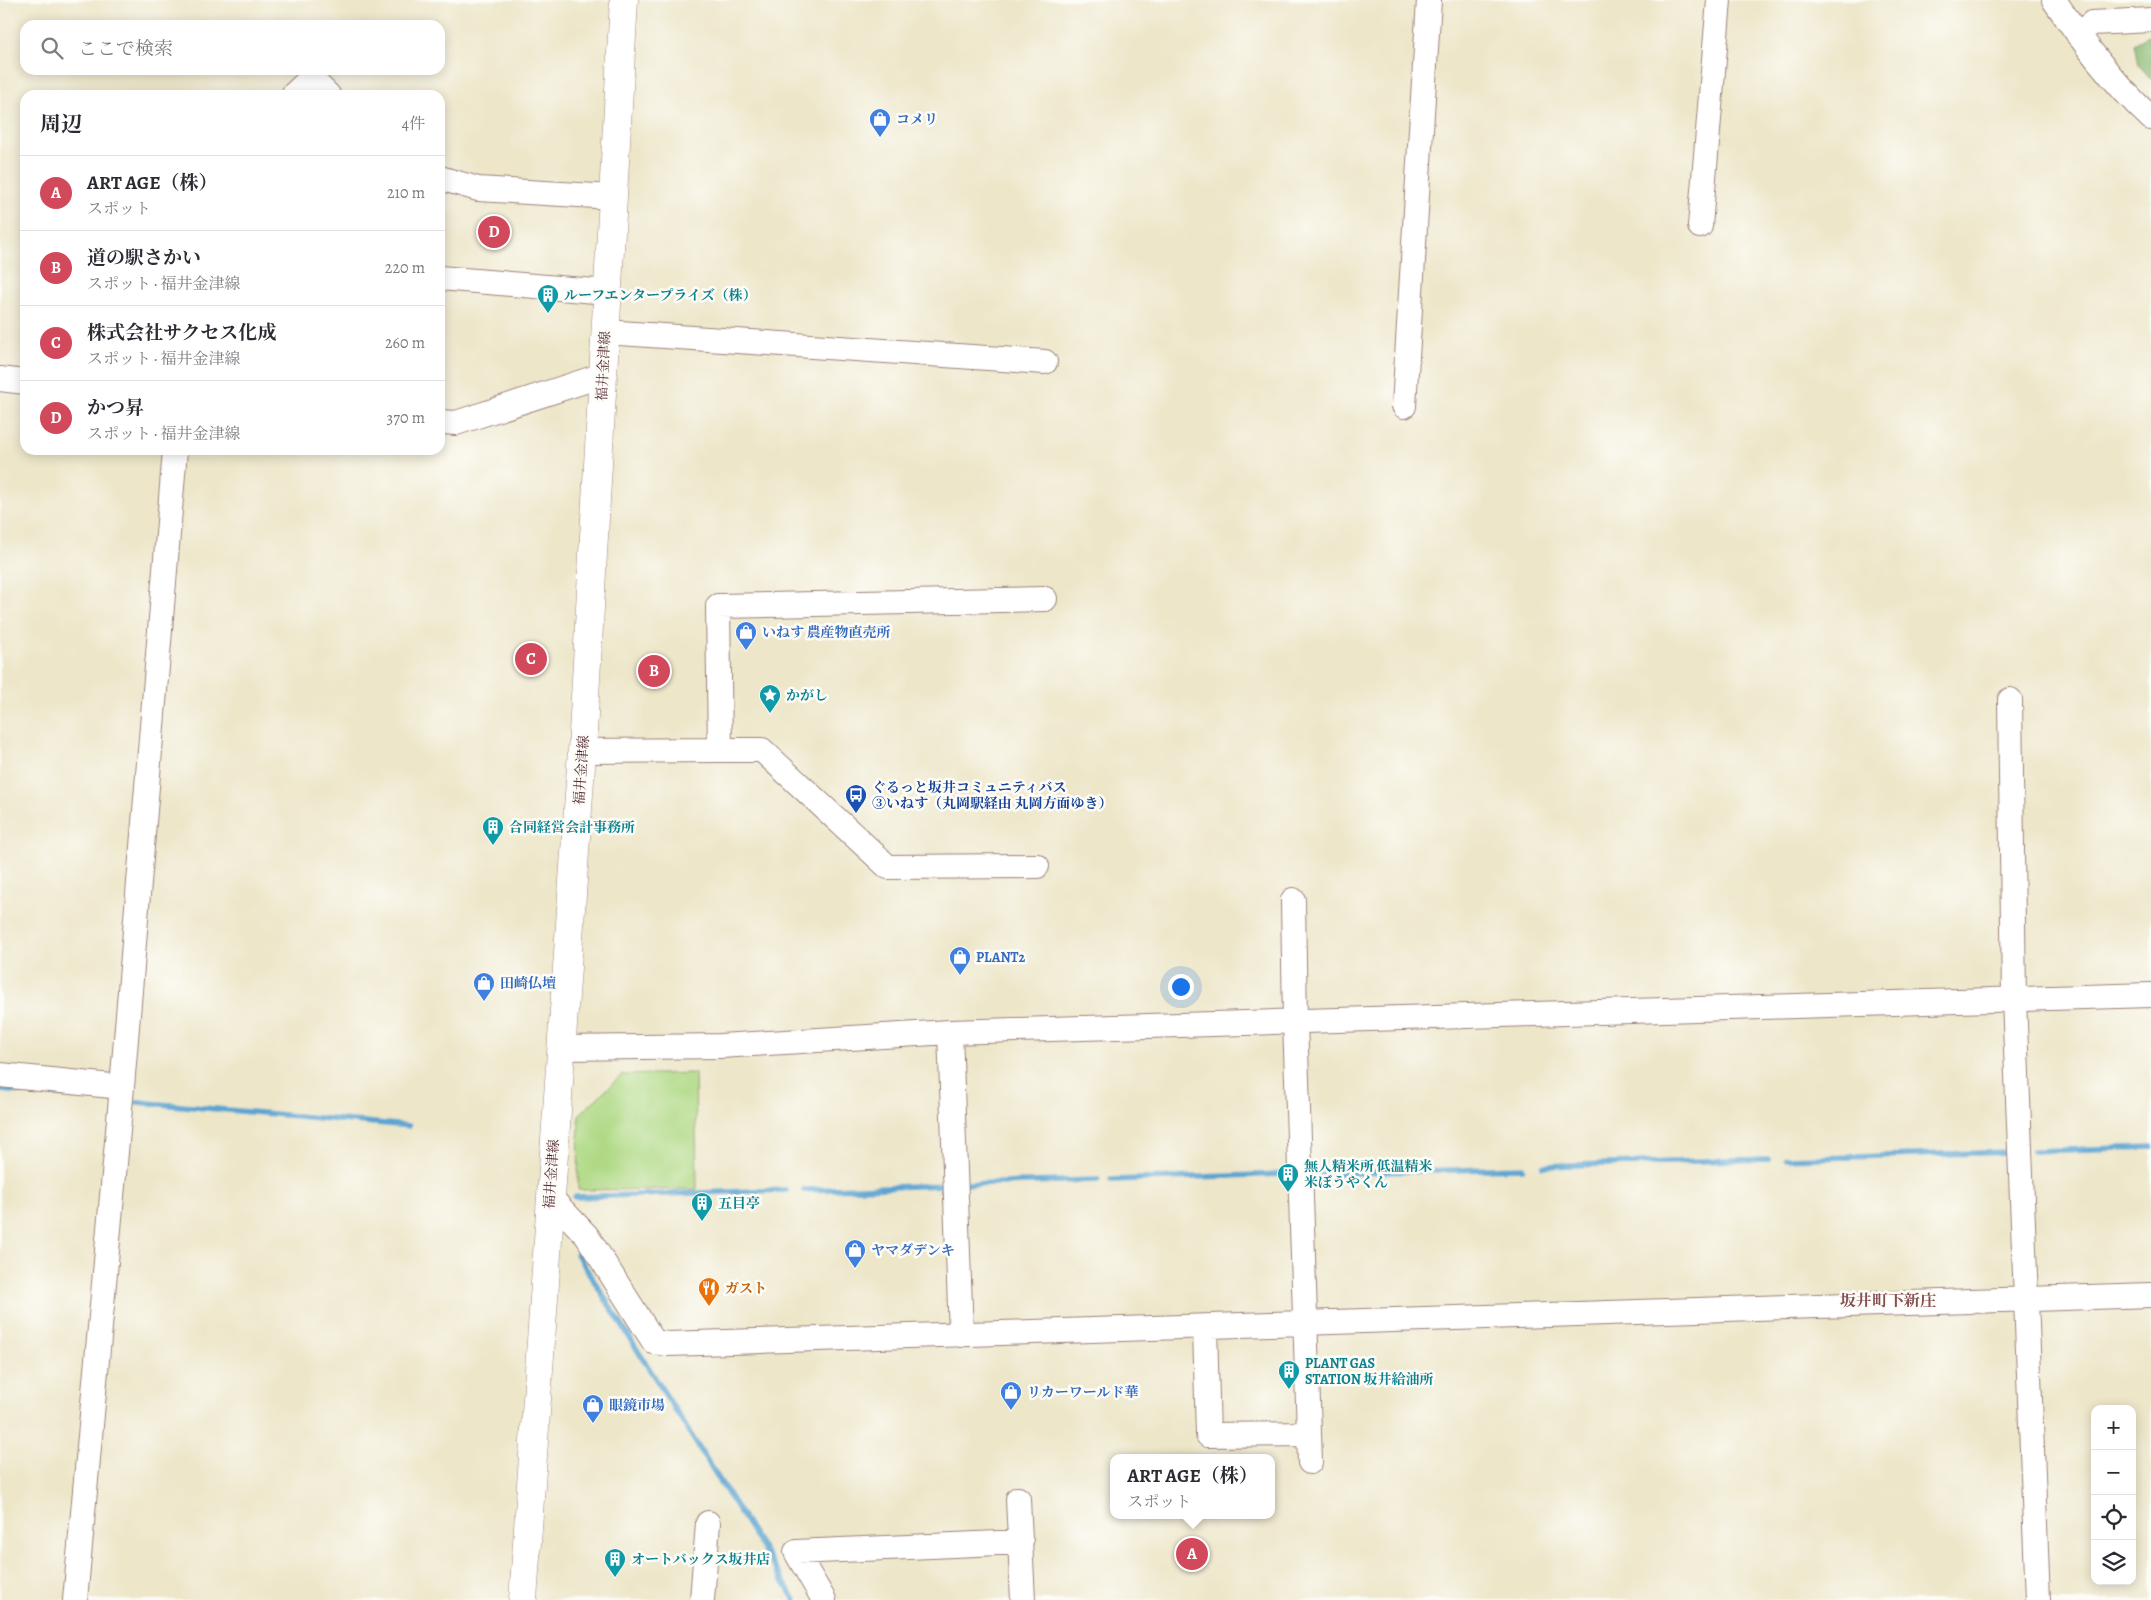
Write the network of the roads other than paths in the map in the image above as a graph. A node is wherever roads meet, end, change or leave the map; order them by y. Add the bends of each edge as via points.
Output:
1 (624, 0) edge
2 (1429, 0) edge
3 (1719, 0) edge
4 (2054, 0) edge
5 (2151, 20) edge
6 (2078, 35) junction
7 (298, 90) edge
8 (323, 90) edge
9 (2151, 118) edge
10 (445, 179) edge
11 (613, 197) junction
12 (1700, 226) dead end
13 (445, 278) edge
14 (607, 292) junction
15 (605, 332) junction
16 (1045, 362) dead end
17 (603, 375) junction
18 (0, 379) edge
19 (20, 381) edge
20 (1404, 406) dead end
21 (445, 422) edge
22 (175, 455) edge
23 (1044, 599) dead end
24 (2010, 700) dead end
25 (582, 750) junction
26 (720, 750) junction
27 (1036, 866) dead end
28 (1293, 900) dead end
29 (2151, 995) edge
30 (2014, 999) junction
31 (1295, 1021) junction
32 (950, 1032) junction
33 (561, 1048) junction
34 (0, 1075) edge
35 (122, 1087) junction
36 (550, 1197) junction
37 (2151, 1295) edge
38 (2026, 1299) junction
39 (1305, 1324) junction
40 (1204, 1327) junction
41 (960, 1335) junction
42 (1308, 1434) junction
43 (1310, 1462) dead end
44 (1018, 1499) dead end
45 (708, 1523) dead end
46 (1021, 1542) junction
47 (75, 1600) edge
48 (522, 1600) edge
49 (702, 1600) edge
50 (824, 1600) edge
51 (1023, 1600) edge
52 (2038, 1600) edge

1 - 11 main road, 福井金津線
2 - 20 street
3 - 12 street
4 - 6 street
5 - 6 street via 2092,23
6 - 9 street via 2123,92
7 - 8 street via 310,78
10 - 11 street via 478,189
11 - 14 main road, 福井金津線
13 - 14 street
14 - 15 main road, 福井金津線
15 - 16 street
15 - 17 main road, 福井金津線
17 - 21 street via 456,423
17 - 25 main road, 福井金津線
18 - 19 street
22 - 35 street
23 - 26 street via 718,606
24 - 30 street
25 - 26 street
25 - 33 main road, 福井金津線
26 - 27 street via 762,750 888,867
28 - 31 street
29 - 30 street
30 - 31 street
30 - 38 street
31 - 32 street
31 - 39 street
32 - 33 street via 720,1046
32 - 41 street
33 - 36 main road, 福井金津線
34 - 35 street
35 - 47 street
36 - 41 street via 587,1236 654,1342
36 - 48 main road, 福井金津線
37 - 38 street
38 - 39 street
38 - 52 street
39 - 40 street
39 - 42 street
40 - 41 street
40 - 42 street via 1208,1435
42 - 43 street
44 - 46 street
45 - 49 street
46 - 50 street via 796,1552
46 - 51 street

